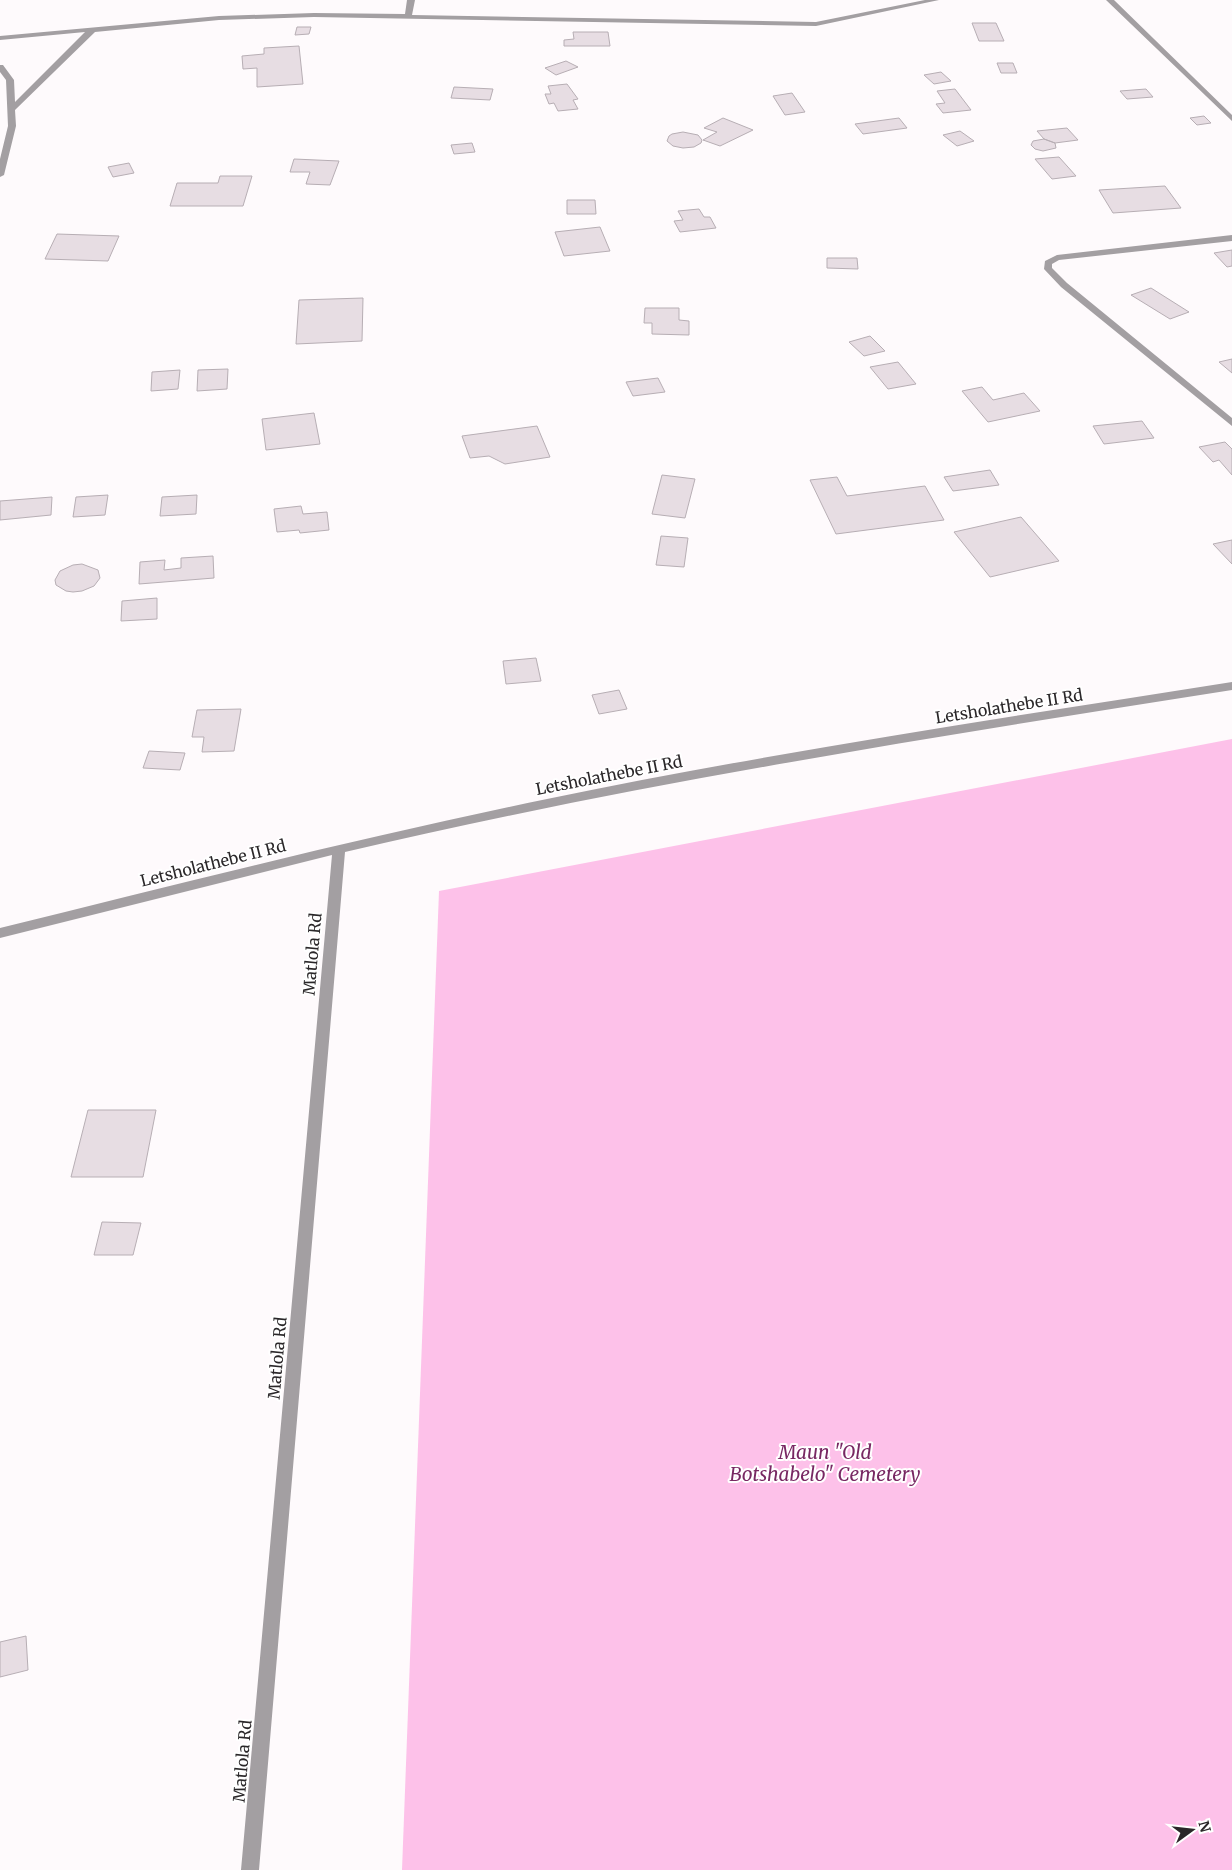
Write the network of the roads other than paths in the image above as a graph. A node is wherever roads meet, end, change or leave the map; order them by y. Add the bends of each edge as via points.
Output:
1 (411, 0) edge
2 (935, 0) edge
3 (1110, 0) edge
4 (408, 16) junction
5 (92, 30) junction
6 (0, 38) edge
7 (0, 67) edge
8 (11, 110) junction
9 (1232, 119) edge
10 (0, 175) edge
11 (1232, 238) edge
12 (1232, 423) edge
13 (1232, 686) edge
14 (339, 849) junction
15 (0, 933) edge
16 (250, 1870) edge

1 - 4 street
2 - 4 street via 816,24
3 - 9 street
4 - 5 street via 220,18
5 - 6 street
5 - 8 street
7 - 8 street via 10,80
8 - 10 street via 12,126
11 - 12 street via 1057,258 1048,263 1048,269
13 - 14 street, Letsholathebe II Rd via 627,787
14 - 15 street, Letsholathebe II Rd
14 - 16 street, Matlola Rd

